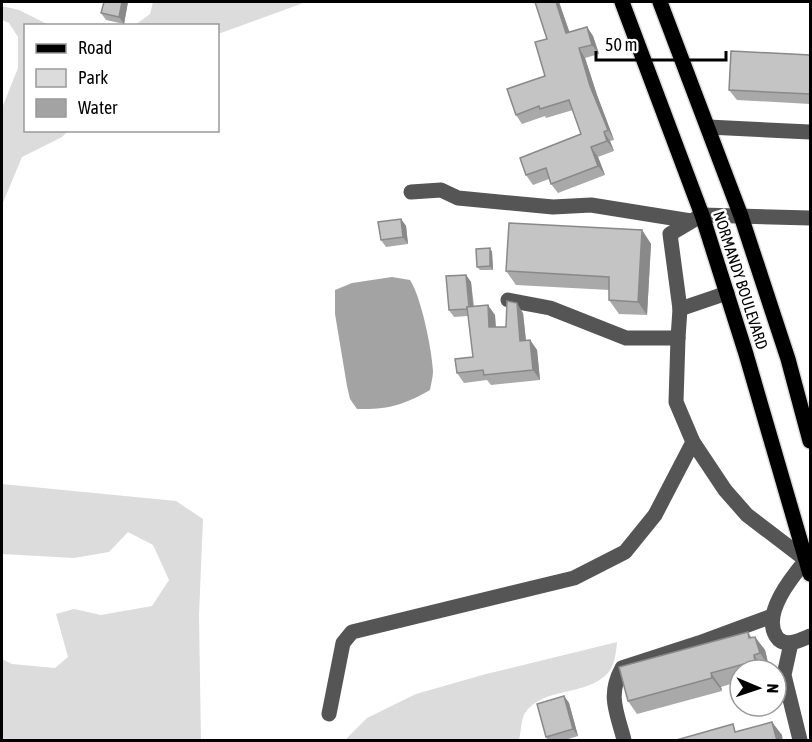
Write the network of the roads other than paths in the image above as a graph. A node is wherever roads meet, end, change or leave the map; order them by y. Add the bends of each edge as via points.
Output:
1 (622, 2) edge
2 (660, 2) edge
3 (708, 127) junction
4 (810, 132) edge
5 (411, 192) dead end
6 (741, 216) junction
7 (697, 218) junction
8 (810, 218) edge
9 (727, 293) junction
10 (508, 300) edge
11 (680, 309) junction
12 (678, 338) junction
13 (810, 441) edge
14 (693, 442) junction
15 (809, 564) edge
16 (772, 616) junction
17 (810, 636) edge
18 (791, 643) junction
19 (329, 714) dead end
20 (624, 741) edge
21 (800, 741) edge

1 - 7 main road, NORMANDY BOULEVARD
2 - 3 main road, NORMANDY BOULEVARD
3 - 4 street
3 - 6 main road, NORMANDY BOULEVARD
5 - 7 street via 441,190 458,198 553,207 591,205
6 - 7 street
6 - 8 street
6 - 13 main road, NORMANDY BOULEVARD via 788,359
7 - 9 main road, NORMANDY BOULEVARD
7 - 11 street via 670,234
9 - 11 street
9 - 15 main road, NORMANDY BOULEVARD
10 - 12 street via 550,308 626,338
11 - 12 street
12 - 14 street via 676,402
14 - 15 street via 747,515
14 - 19 street via 655,515 625,552 574,578 352,632 343,643
15 - 16 street via 790,580
16 - 18 street via 777,638
16 - 20 street via 622,668 615,682 614,704
17 - 18 street
18 - 21 street via 784,675

